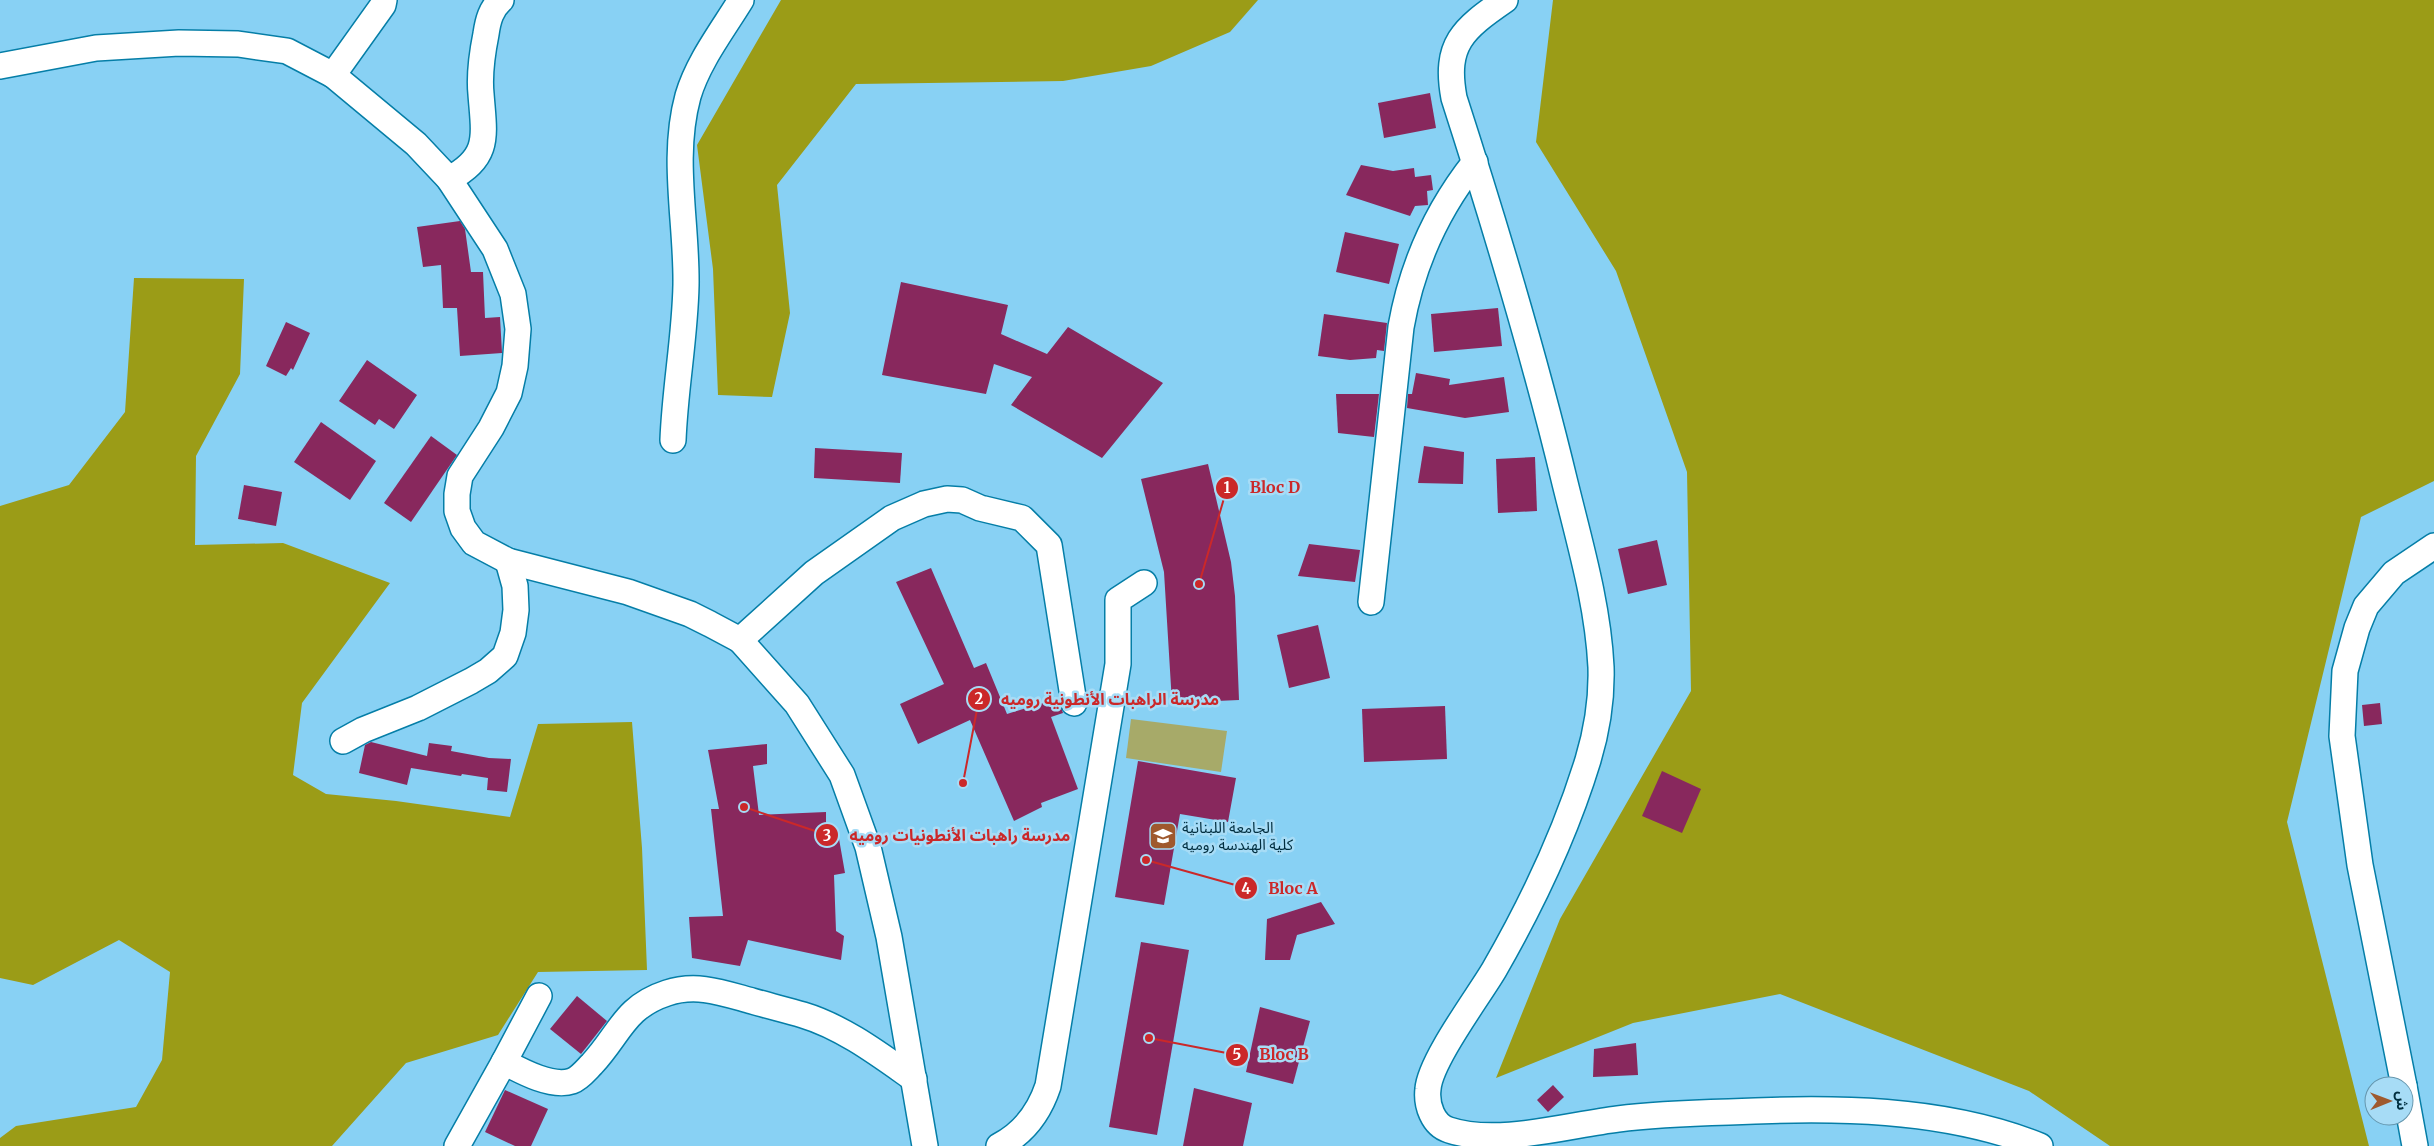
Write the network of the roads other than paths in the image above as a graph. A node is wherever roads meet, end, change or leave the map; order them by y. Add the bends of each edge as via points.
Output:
1 (384, 0) edge
2 (501, 0) edge
3 (741, 0) edge
4 (1505, 0) edge
5 (0, 66) edge
6 (334, 75) junction
7 (1474, 162) junction
8 (450, 179) junction
9 (673, 440) dead end
10 (2434, 546) edge
11 (508, 560) junction
12 (1144, 582) dead end
13 (1370, 602) dead end
14 (740, 640) junction
15 (1074, 703) dead end
16 (343, 741) dead end
17 (539, 996) dead end
18 (504, 1062) junction
19 (2402, 1076) edge
20 (914, 1078) junction
21 (2411, 1126) edge
22 (457, 1146) edge
23 (925, 1146) edge
24 (999, 1146) edge
25 (2040, 1146) edge
26 (2415, 1146) edge

1 - 6 street
2 - 8 street via 493,7 480,63 483,139 467,170
3 - 9 street via 699,70 682,123 680,163 686,242 685,316
4 - 7 street via 1479,18 1452,53 1450,75 1454,98
5 - 6 street via 96,48 179,43 238,44 287,51
6 - 8 street via 416,144
7 - 13 street via 1439,213 1406,297
7 - 25 street via 1550,420 1590,588 1601,672 1596,730 1574,800 1519,923 1432,1074 1428,1089 1432,1117 1440,1127 1453,1132 1501,1136 1668,1114 1834,1110 1907,1115 1969,1125 2002,1132
8 - 11 street via 495,249 516,312 517,347 509,393 460,476 457,494 457,510 474,543
10 - 19 street via 2394,573 2366,606 2345,671 2342,736 2359,857
11 - 14 street via 628,592 690,614
11 - 16 street via 515,586 516,610 505,656 471,681
12 - 24 street via 1118,600 1118,664 1048,1086 1044,1100 1025,1128
14 - 15 street via 814,572 892,518 924,504 946,499 962,500 1022,518 1049,544
14 - 20 street via 796,704 842,775 868,847 883,910
17 - 18 street
18 - 20 street via 548,1080 572,1081 607,1047 630,1013 645,1002 688,988 716,990 804,1015 838,1030
18 - 22 street
20 - 23 street
21 - 26 street

